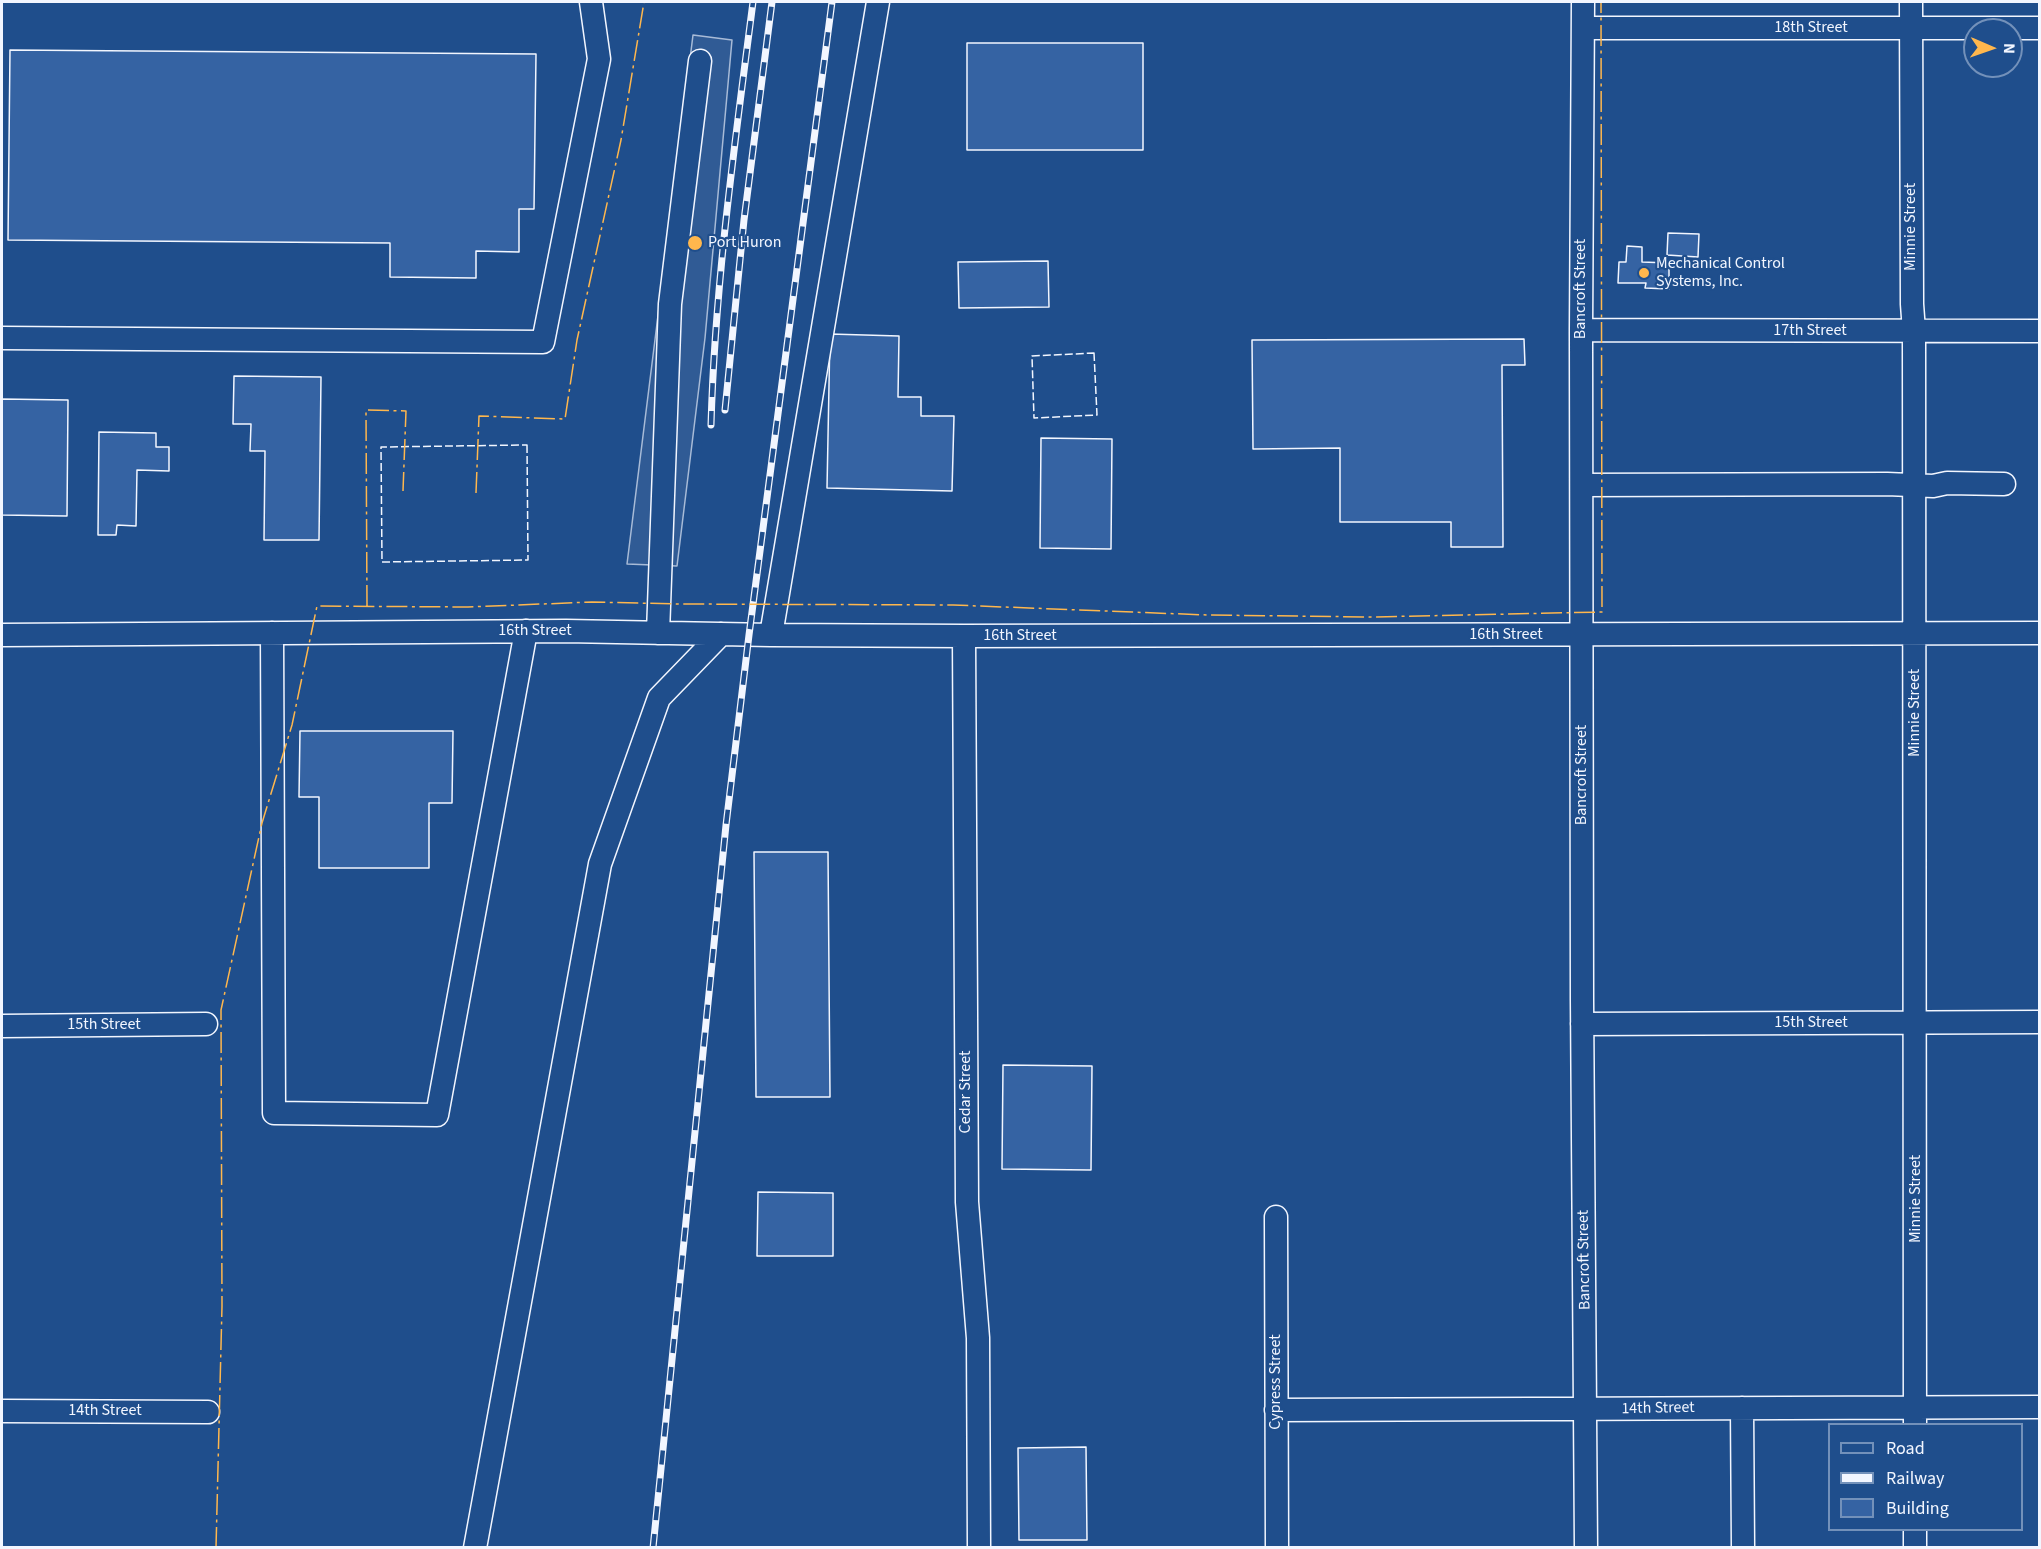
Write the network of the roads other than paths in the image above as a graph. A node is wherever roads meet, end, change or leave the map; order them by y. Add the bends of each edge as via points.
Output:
1 (591, 2) edge
2 (879, 2) edge
3 (1583, 2) edge
4 (1911, 2) edge
5 (1583, 28) junction
6 (2040, 28) edge
7 (1911, 29) junction
8 (700, 61) dead end
9 (1581, 330) junction
10 (1914, 331) junction
11 (2040, 331) edge
12 (2, 338) edge
13 (1914, 484) junction
14 (2004, 484) dead end
15 (1582, 485) junction
16 (526, 631) junction
17 (272, 633) junction
18 (658, 633) junction
19 (1914, 633) junction
20 (2040, 633) edge
21 (722, 634) junction
22 (1582, 634) junction
23 (2, 635) edge
24 (771, 635) junction
25 (964, 636) junction
26 (1916, 1022) junction
27 (2040, 1022) edge
28 (206, 1024) dead end
29 (1582, 1024) junction
30 (2, 1026) edge
31 (1276, 1217) dead end
32 (2040, 1407) edge
33 (1742, 1408) junction
34 (1276, 1410) junction
35 (1586, 1410) junction
36 (2, 1411) edge
37 (208, 1412) dead end
38 (1915, 1416) edge
39 (1915, 1531) edge
40 (475, 1548) edge
41 (979, 1548) edge
42 (1277, 1548) edge
43 (1586, 1548) edge
44 (1743, 1548) edge
45 (1916, 1548) edge

1 - 12 street via 598,58 543,342
2 - 24 street
3 - 5 street, Bancroft Street
4 - 7 street, Minnie Street
5 - 7 street, 18th Street
5 - 9 street, Bancroft Street
6 - 7 street, 18th Street
7 - 10 street, Minnie Street
8 - 18 street via 670,304
9 - 10 street, 17th Street
9 - 15 street, Bancroft Street
10 - 11 street, 17th Street
10 - 13 street, Minnie Street
13 - 14 street
13 - 15 street
13 - 19 street, Minnie Street
15 - 22 street, Bancroft Street
16 - 17 street, 16th Street
16 - 17 street via 437,1115 274,1113
16 - 18 street, 16th Street
17 - 23 street, 16th Street
18 - 21 street, 16th Street
19 - 20 street, 16th Street
19 - 22 street, 16th Street
19 - 26 street, Minnie Street
21 - 24 street, 16th Street
21 - 40 street via 659,698 600,864
22 - 25 street, 16th Street
22 - 29 street, Bancroft Street
24 - 25 street, 16th Street
25 - 41 street, Cedar Street via 967,1202 978,1338
26 - 27 street, 15th Street
26 - 29 street, 15th Street
26 - 38 street, Minnie Street
28 - 30 street, 15th Street
29 - 35 street, Bancroft Street
31 - 34 street, Cypress Street
32 - 38 street, 14th Street
33 - 35 street, 14th Street
33 - 38 street, 14th Street
33 - 44 street
34 - 35 street, 14th Street
34 - 42 street, Cypress Street
35 - 43 street, Bancroft Street
36 - 37 street, 14th Street
39 - 45 street

